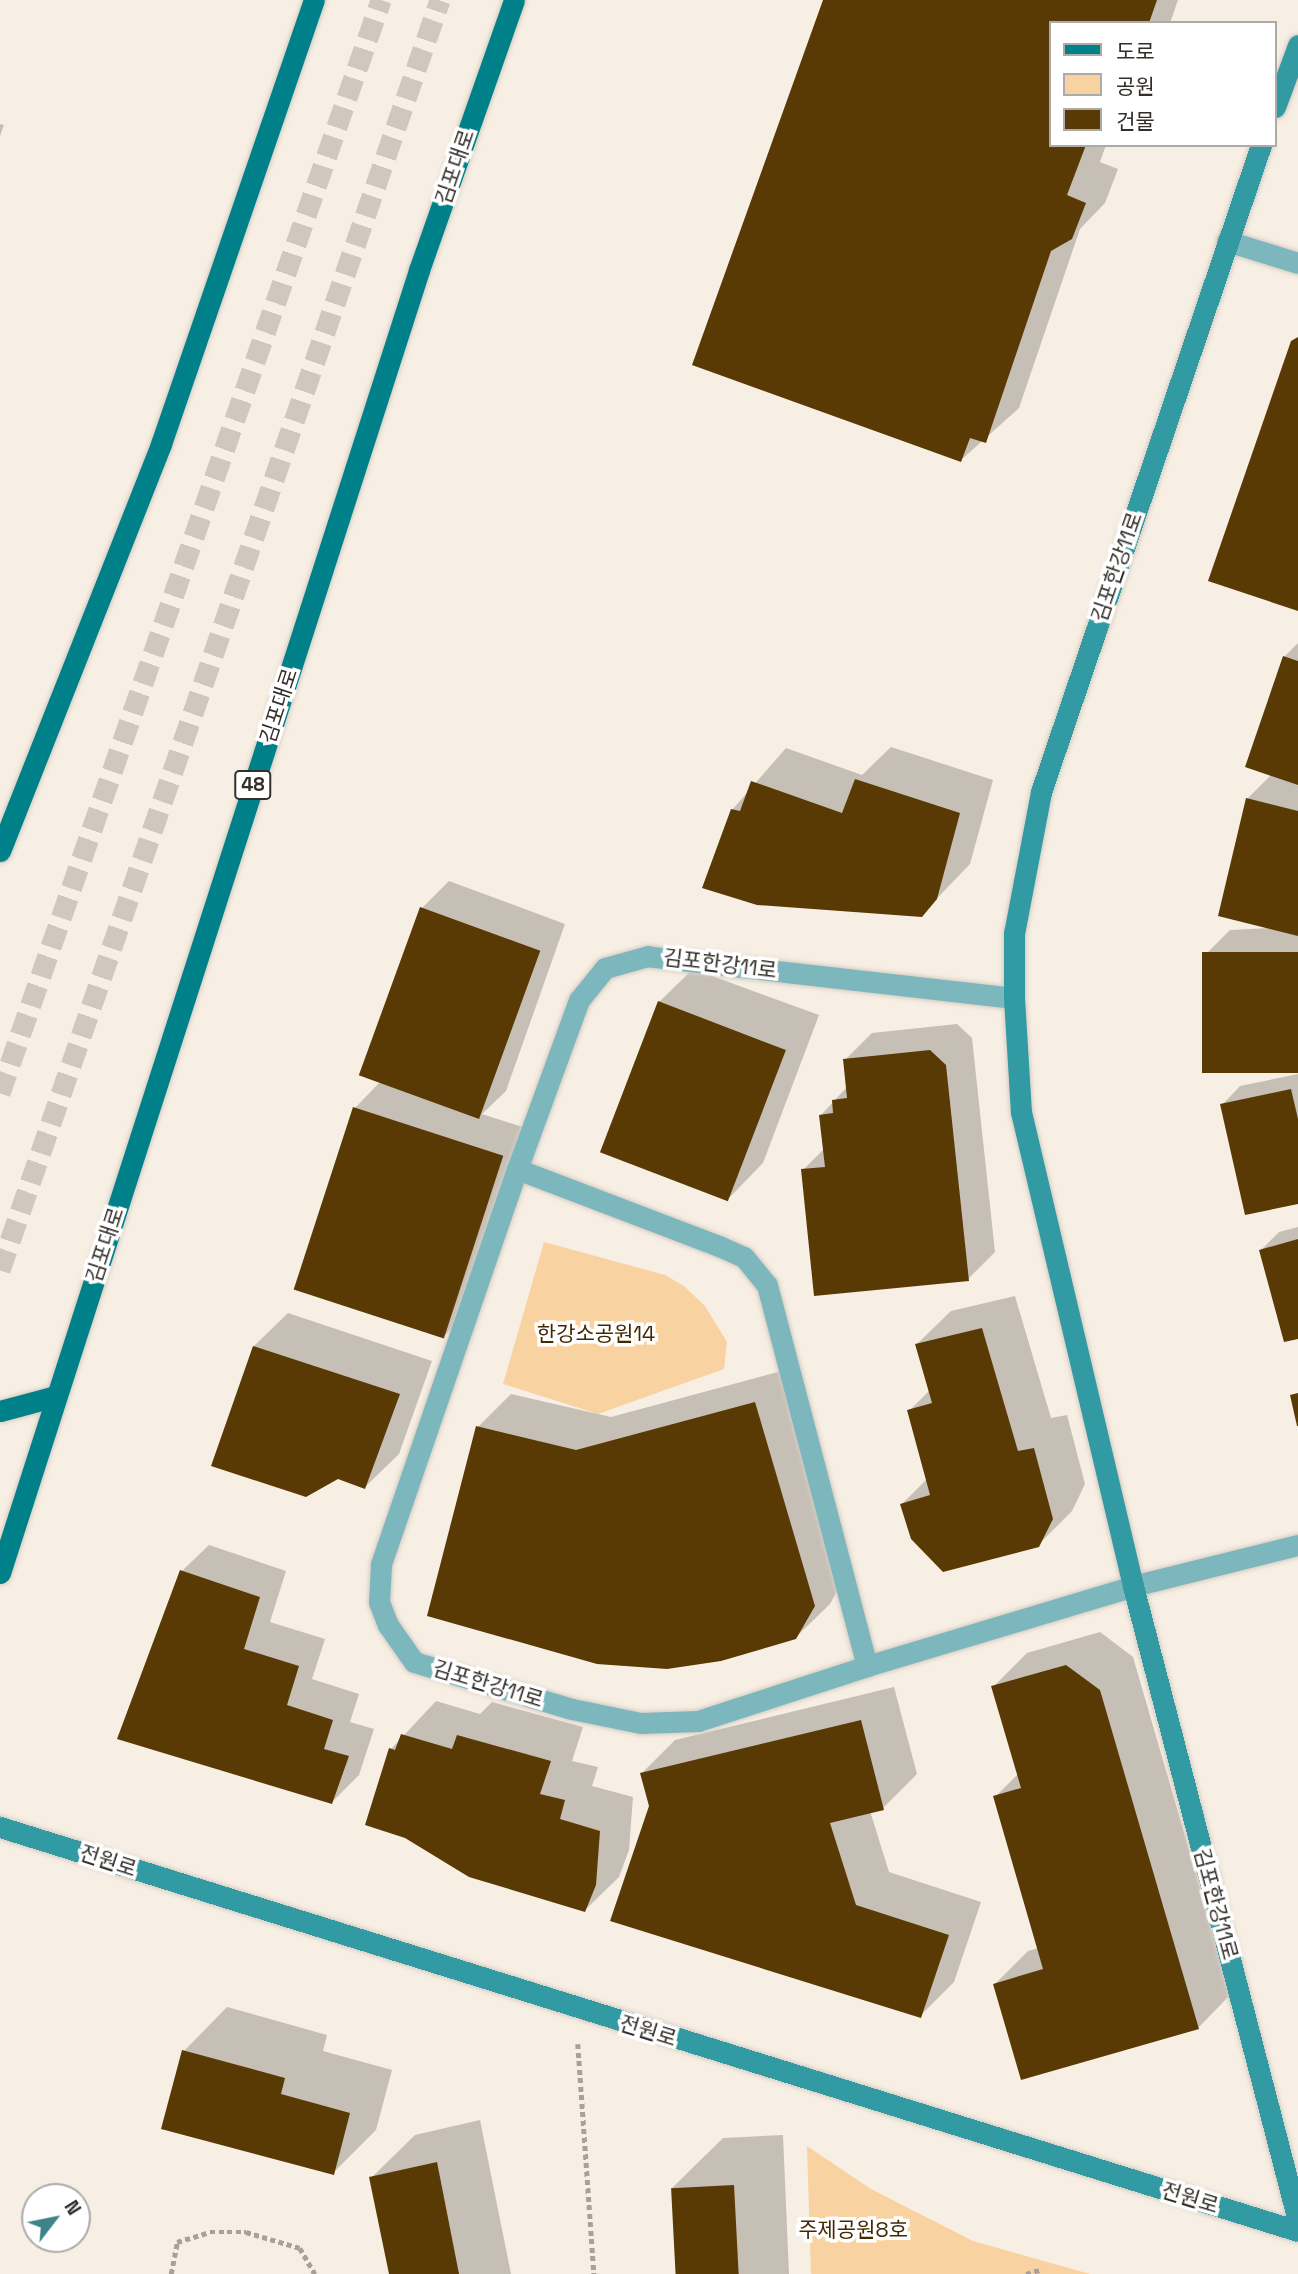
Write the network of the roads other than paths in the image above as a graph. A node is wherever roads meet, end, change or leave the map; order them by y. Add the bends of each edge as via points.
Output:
1 (314, 0) edge
2 (514, 0) edge
3 (1297, 53) edge
4 (1277, 102) edge
5 (1260, 147) edge
6 (1227, 241) junction
7 (1298, 262) edge
8 (0, 851) edge
9 (1014, 998) junction
10 (517, 1169) junction
11 (56, 1396) junction
12 (0, 1411) edge
13 (1298, 1545) edge
14 (0, 1573) edge
15 (1133, 1586) junction
16 (867, 1666) junction
17 (0, 1827) edge
18 (1298, 2221) edge
19 (1298, 2231) edge

1 - 8 main road via 160,444
2 - 11 main road, 김포대로 / 48 via 419,270
3 - 4 street
5 - 6 street, 김포한강11로
6 - 7 street
6 - 9 street, 김포한강11로 via 1041,792 1014,933
9 - 10 street, 김포한강11로 via 648,956 605,968 579,1000
9 - 15 street, 김포한강11로 via 1021,1112
10 - 16 street via 732,1251 744,1257 767,1285
10 - 16 street, 김포한강11로 via 381,1565 379,1602 414,1662 572,1709 641,1723 698,1721
11 - 12 main road
11 - 14 main road, 김포대로 / 48
13 - 15 street
15 - 16 street, 김포한강11로
15 - 18 street, 김포한강11로
17 - 19 street, 전원로

